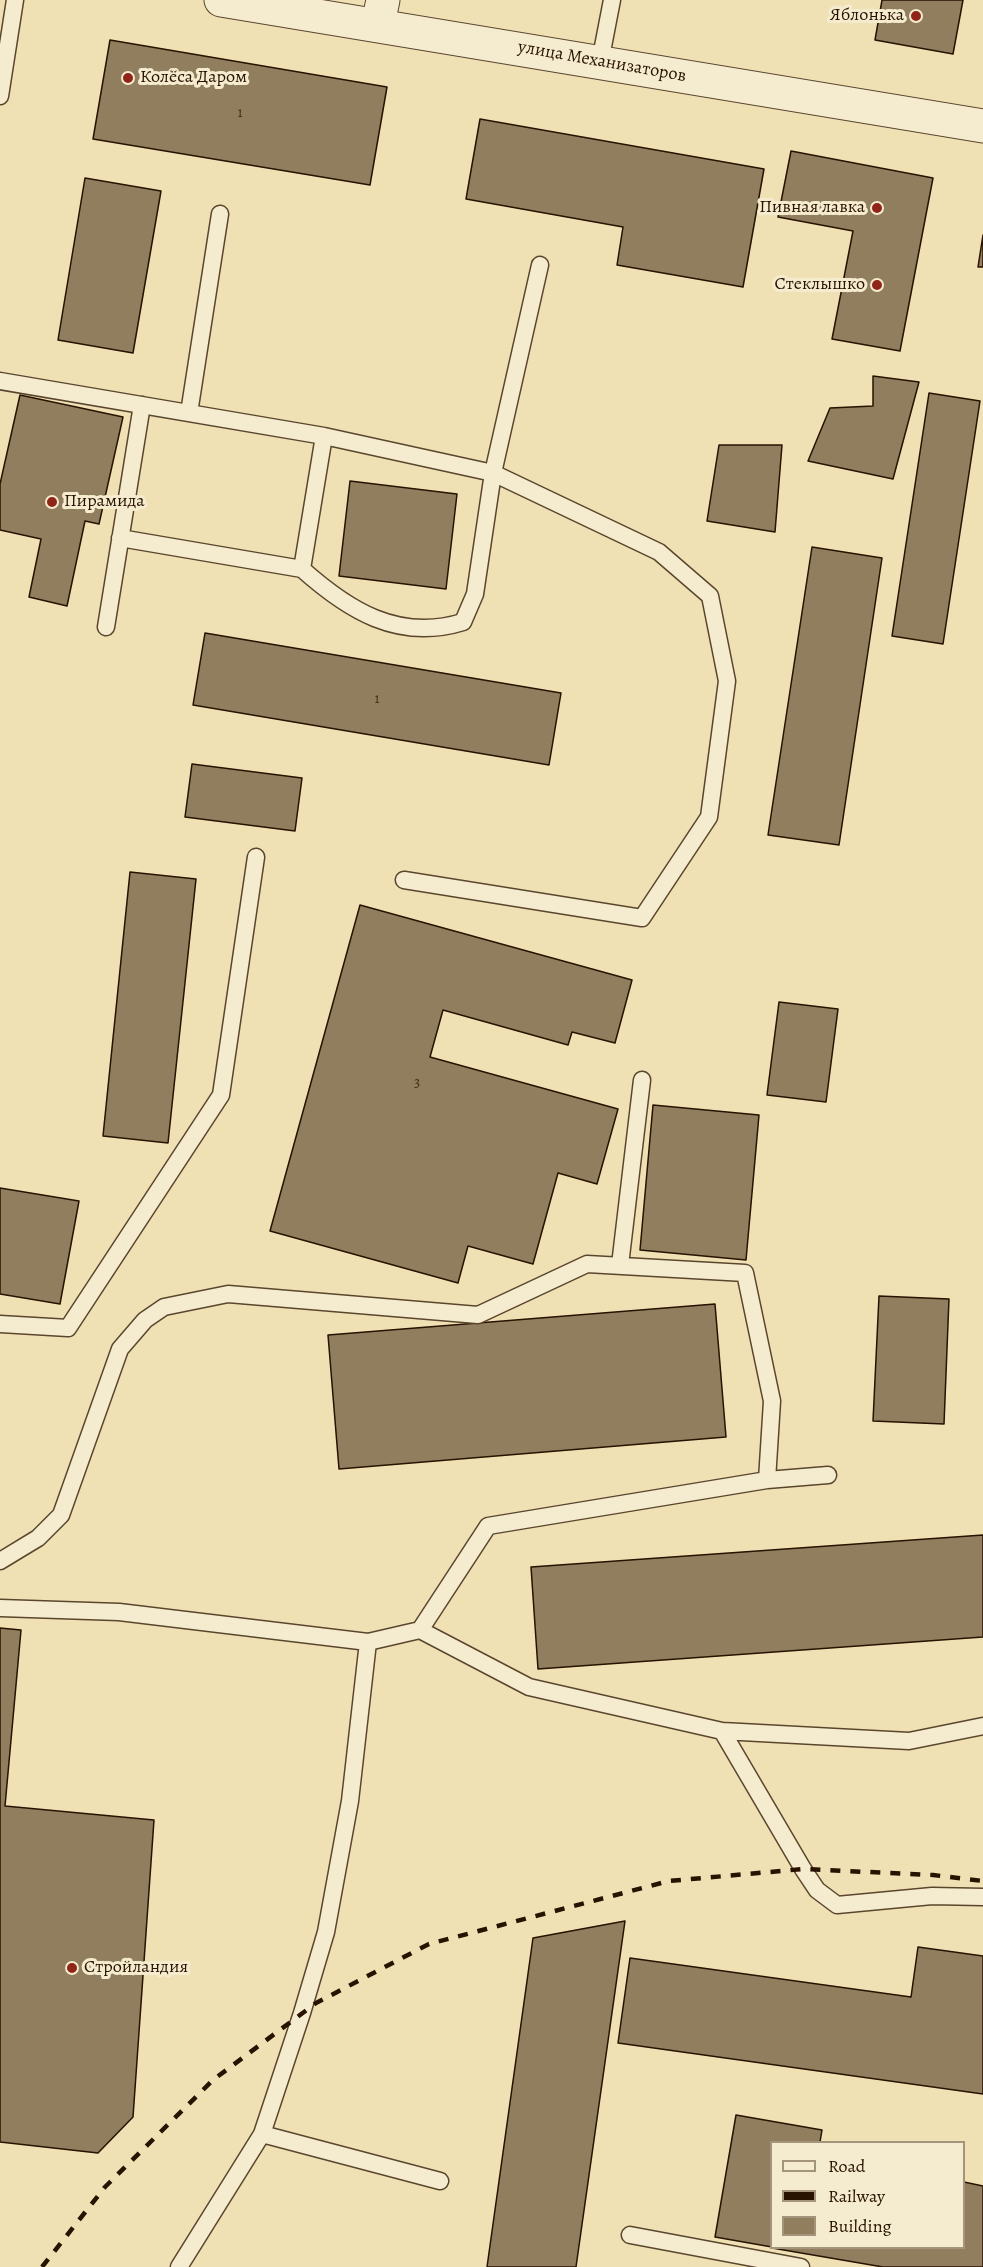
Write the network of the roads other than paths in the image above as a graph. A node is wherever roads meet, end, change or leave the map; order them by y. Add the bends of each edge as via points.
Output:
1 (15, 0) edge
2 (221, 0) edge
3 (612, 0) edge
4 (380, 12) edge
5 (600, 62) junction
6 (0, 96) edge
7 (983, 126) edge
8 (220, 214) dead end
9 (540, 265) dead end
10 (0, 381) edge
11 (142, 405) junction
12 (189, 413) junction
13 (324, 436) junction
14 (493, 473) junction
15 (120, 538) junction
16 (302, 569) junction
17 (106, 627) dead end
18 (256, 857) dead end
19 (404, 880) dead end
20 (642, 1080) dead end
21 (620, 1265) junction
22 (0, 1324) edge
23 (828, 1475) dead end
24 (767, 1480) junction
25 (0, 1562) edge
26 (0, 1608) edge
27 (420, 1630) junction
28 (368, 1642) junction
29 (983, 1726) edge
30 (722, 1731) junction
31 (983, 1897) edge
32 (262, 2134) junction
33 (440, 2181) dead end
34 (630, 2235) dead end
35 (179, 2267) edge
36 (801, 2267) edge

1 - 6 lane
2 - 4 street, улица Механизаторов
3 - 5 lane
4 - 5 street, улица Механизаторов
5 - 7 street, улица Механизаторов
8 - 12 lane
9 - 14 lane
10 - 11 lane
11 - 12 lane
11 - 15 lane
12 - 13 lane
13 - 14 lane
13 - 16 lane
14 - 16 lane via 475,594 463,622 444,628 418,629 387,623 336,599
14 - 19 lane via 659,552 710,596 727,681 709,817 642,918
15 - 16 lane
15 - 17 lane
18 - 22 lane via 221,1095 68,1328
20 - 21 lane
21 - 24 lane via 745,1273 772,1401
21 - 25 lane via 587,1264 478,1315 228,1294 164,1307 145,1320 120,1349 61,1515 38,1538
23 - 24 lane
24 - 27 lane via 488,1526
26 - 28 lane via 119,1612
27 - 28 lane
27 - 30 lane via 529,1687
28 - 32 lane via 350,1801 326,1932
29 - 30 lane via 909,1741
30 - 31 lane via 803,1869 817,1890 837,1905 932,1896
32 - 33 lane
32 - 35 lane
34 - 36 lane

